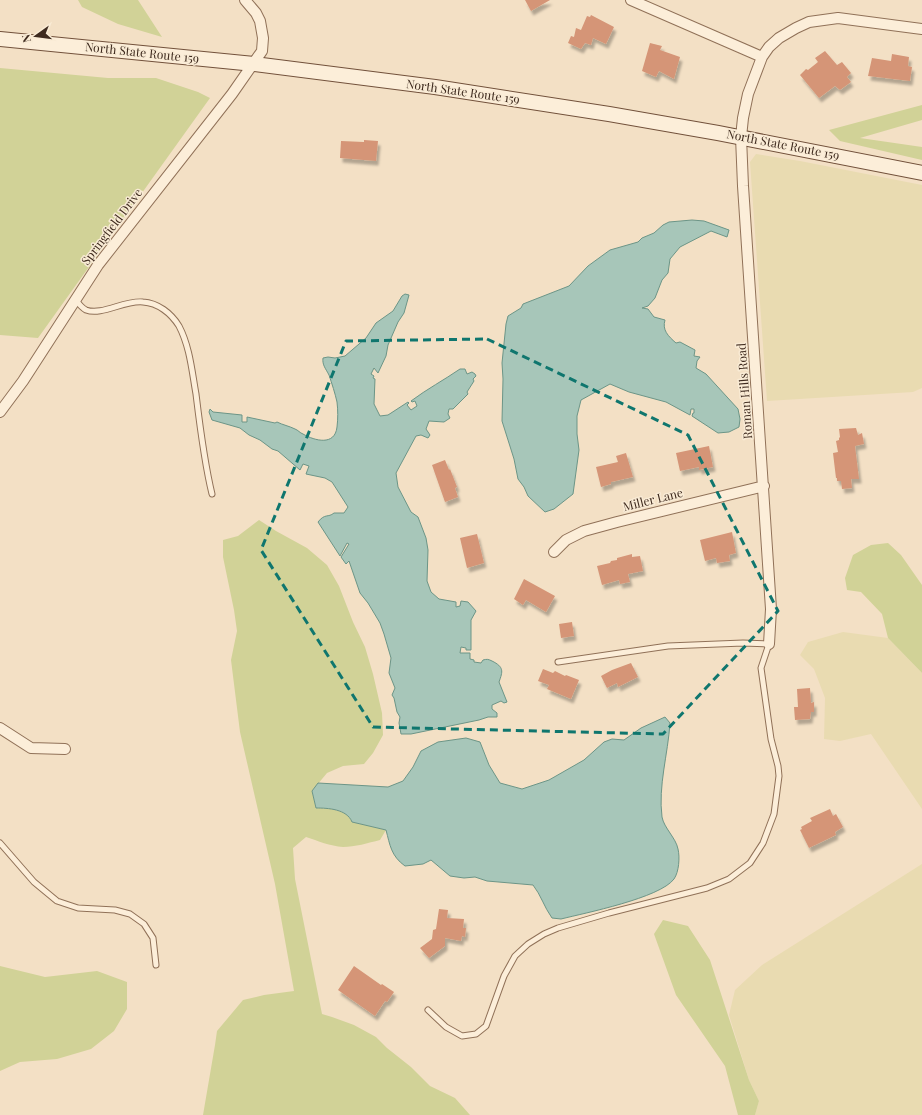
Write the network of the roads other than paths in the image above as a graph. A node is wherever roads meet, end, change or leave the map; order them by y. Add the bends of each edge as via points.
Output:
1 (245, 0) edge
2 (631, 0) edge
3 (922, 29) edge
4 (0, 39) edge
5 (762, 57) junction
6 (254, 64) junction
7 (741, 137) junction
8 (922, 173) edge
9 (75, 299) junction
10 (0, 412) edge
11 (764, 486) junction
12 (212, 494) dead end
13 (554, 552) dead end
14 (769, 644) junction
15 (558, 662) dead end
16 (0, 728) edge
17 (65, 748) dead end
18 (0, 843) edge
19 (156, 965) dead end
20 (428, 1010) dead end

1 - 6 street, Springfield Drive via 256,13 262,29 262,51
2 - 5 street
3 - 5 street, Roman Hills Road via 838,18 823,19 809,22 779,38
4 - 6 main road, North State Route 159
5 - 7 street, Roman Hills Road via 748,94
6 - 7 main road, North State Route 159 via 443,89
6 - 9 street, Springfield Drive via 134,218
7 - 8 main road, North State Route 159
7 - 11 street, Roman Hills Road
9 - 10 street, Springfield Drive via 23,381
9 - 12 lane via 85,309 93,311 130,302 157,305 168,312 179,326 192,367
11 - 13 street, Miller Lane via 584,531 566,540
11 - 14 street, Roman Hills Road via 771,609
14 - 15 lane via 668,646
14 - 20 lane via 761,668 770,739 779,776 774,814 763,843 750,863 729,879 707,888 609,913 544,934 515,956 504,976 486,1026 476,1034 462,1036
16 - 17 street via 31,748
18 - 19 lane via 34,882 57,901 78,908 115,910 130,914 144,924 153,938

